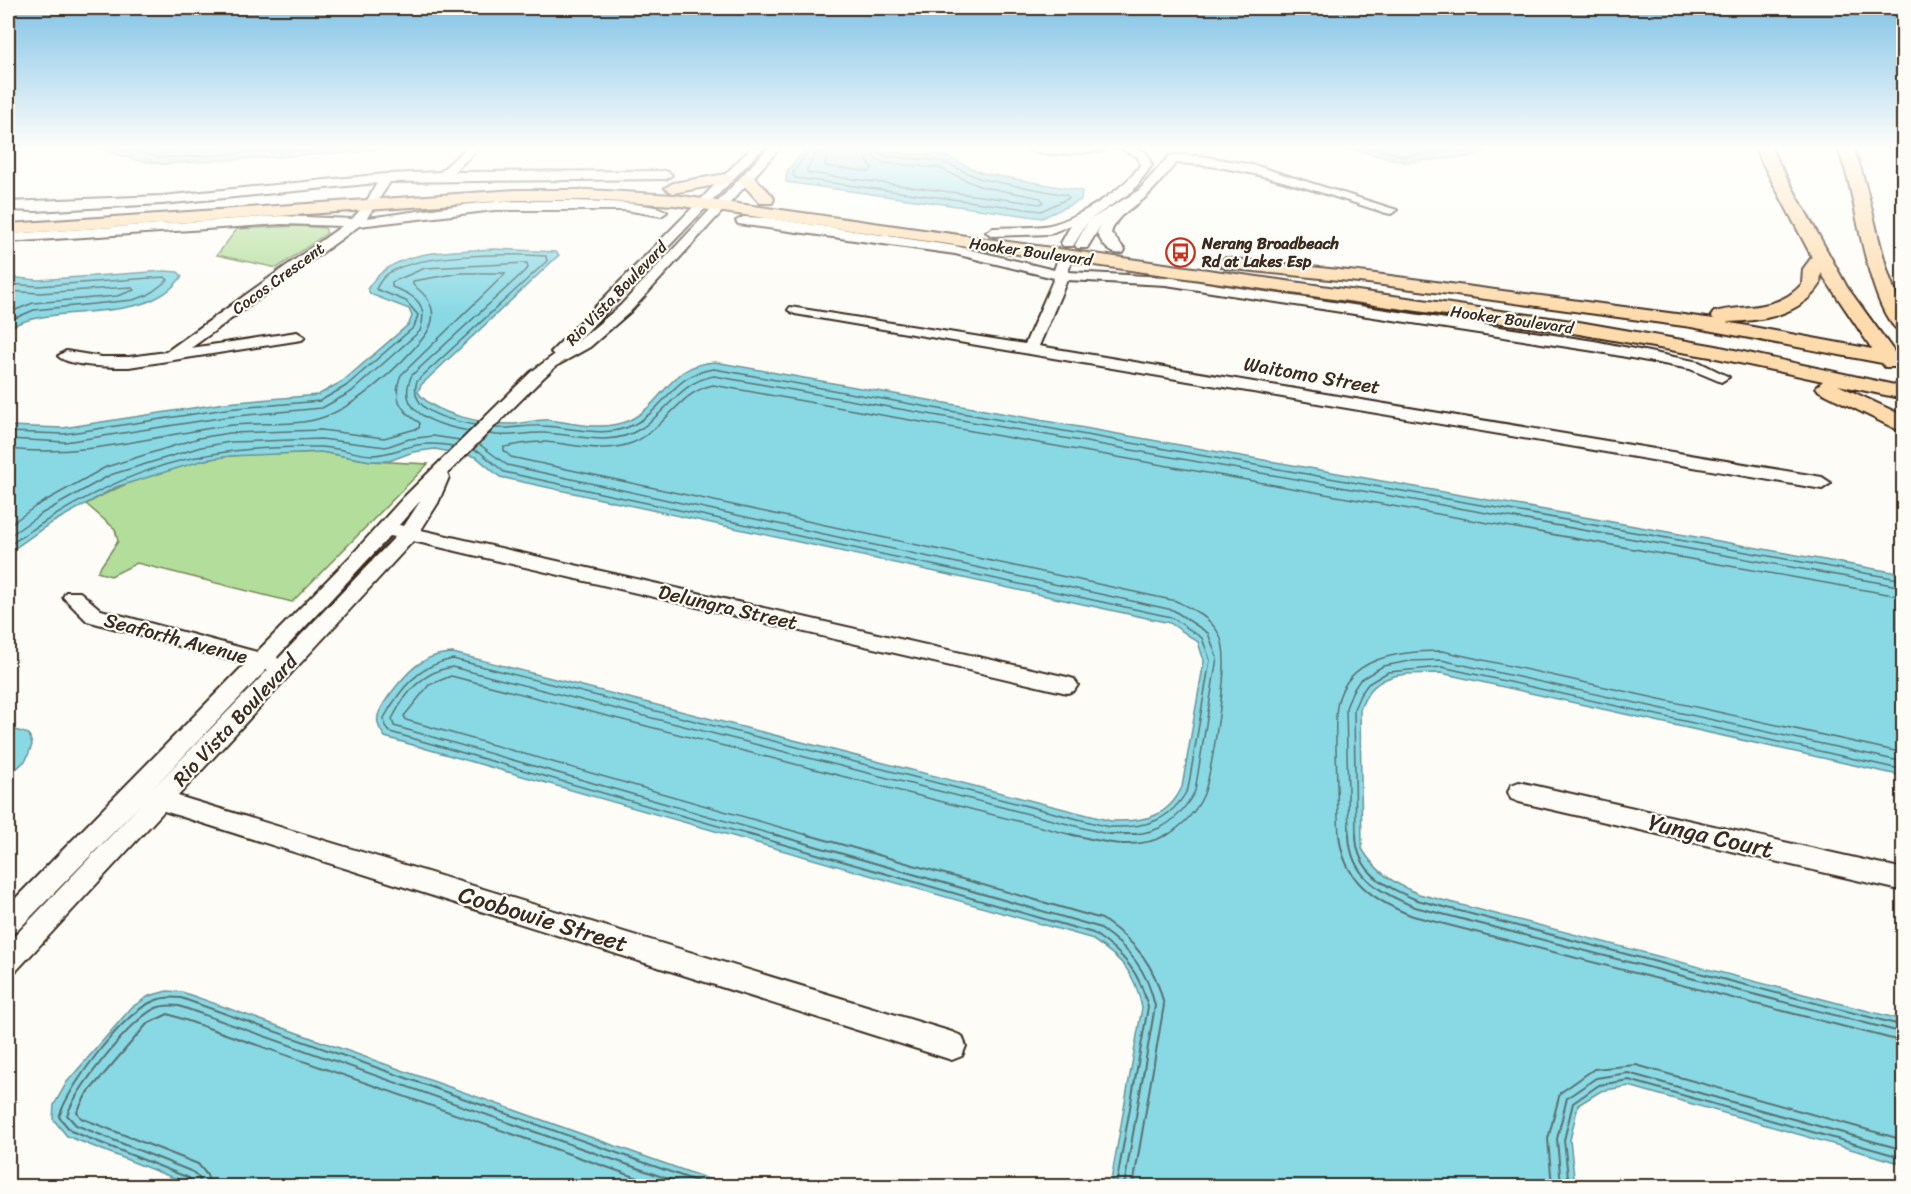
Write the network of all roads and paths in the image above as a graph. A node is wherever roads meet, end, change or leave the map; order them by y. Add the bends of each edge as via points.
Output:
1 (113, 203) edge
2 (232, 203) edge
3 (272, 203) edge
4 (371, 203) edge
5 (711, 203) edge
6 (712, 203) edge
7 (768, 203) edge
8 (792, 203) edge
9 (1106, 203) edge
10 (1128, 203) edge
11 (1369, 203) edge
12 (1792, 203) edge
13 (1863, 203) edge
14 (8, 206) edge
15 (1119, 209) junction
16 (1093, 210) junction
17 (1391, 210) dead end
18 (661, 212) dead end
19 (8, 219) edge
20 (743, 221) dead end
21 (355, 223) junction
22 (8, 229) edge
23 (993, 232) junction
24 (8, 238) edge
25 (1073, 250) junction
26 (1118, 250) junction
27 (1042, 252) junction
28 (1822, 257) junction
29 (1274, 267) junction
30 (1059, 275) junction
31 (1887, 301) junction
32 (1595, 308) junction
33 (795, 310) dead end
34 (1904, 312) edge
35 (1904, 327) edge
36 (297, 337) dead end
37 (1029, 350) junction
38 (1716, 352) junction
39 (66, 356) dead end
40 (170, 356) junction
41 (1896, 362) edge
42 (551, 363) junction
43 (1721, 377) dead end
44 (1904, 379) edge
45 (1904, 393) edge
46 (1904, 426) edge
47 (444, 468) junction
48 (1822, 483) dead end
49 (388, 529) junction
50 (409, 534) junction
51 (73, 597) dead end
52 (261, 661) junction
53 (285, 667) junction
54 (1067, 686) dead end
55 (134, 792) junction
56 (1518, 792) dead end
57 (160, 800) junction
58 (1904, 880) edge
59 (8, 923) edge
60 (8, 961) edge
61 (952, 1046) dead end

1 - 14 street, Hooker Boulevard
2 - 19 main road, Hooker Boulevard
3 - 22 main road, Hooker Boulevard
4 - 21 street, Cocos Crescent
5 - 42 street, Rio Vista Boulevard
6 - 42 street, Rio Vista Boulevard via 604,328
7 - 27 main road, Hooker Boulevard
8 - 23 main road, Hooker Boulevard
9 - 16 street
10 - 15 street
11 - 17 street
12 - 28 main road
13 - 31 main road
15 - 25 street via 1094,223
15 - 26 street via 1104,233
16 - 23 street via 1049,230
16 - 25 street via 1075,225
18 - 21 street via 625,206 495,206
20 - 30 street, Hooker Boulevard via 955,250
21 - 24 street via 282,220
21 - 40 street, Cocos Crescent
23 - 25 main road, Hooker Boulevard
25 - 26 main road, Hooker Boulevard
25 - 27 main road, Hooker Boulevard
25 - 30 street via 1069,271
25 - 38 main road, Hooker Boulevard
26 - 29 main road, Hooker Boulevard
27 - 30 street
28 - 32 main road via 1812,269 1811,285 1801,297 1765,312 1715,316
28 - 41 main road via 1847,303
29 - 32 main road, Hooker Boulevard
29 - 44 main road via 1681,333
30 - 37 street
30 - 43 street, Hooker Boulevard via 1166,281 1594,346 1695,365
31 - 34 main road
31 - 35 main road
32 - 41 main road, Hooker Boulevard via 1736,328
33 - 37 street, Waitomo Street
36 - 40 street, Cocos Crescent
37 - 48 street, Waitomo Street
38 - 45 main road, Hooker Boulevard
38 - 46 main road via 1827,388
39 - 40 street, Cocos Crescent via 129,362
41 - 44 main road
42 - 47 street, Rio Vista Boulevard
47 - 49 street, Rio Vista Boulevard
47 - 50 street, Rio Vista Boulevard
49 - 50 street, Delungra Street
49 - 52 street, Rio Vista Boulevard
50 - 53 street, Rio Vista Boulevard
50 - 54 street, Delungra Street
51 - 52 street, Seaforth Avenue via 94,616
52 - 53 street, Seaforth Avenue
52 - 55 street, Rio Vista Boulevard
53 - 57 street, Rio Vista Boulevard
55 - 57 street, Coobowie Street
55 - 59 street, Rio Vista Boulevard
56 - 58 street, Yunga Court
57 - 60 street, Rio Vista Boulevard
57 - 61 street, Coobowie Street

